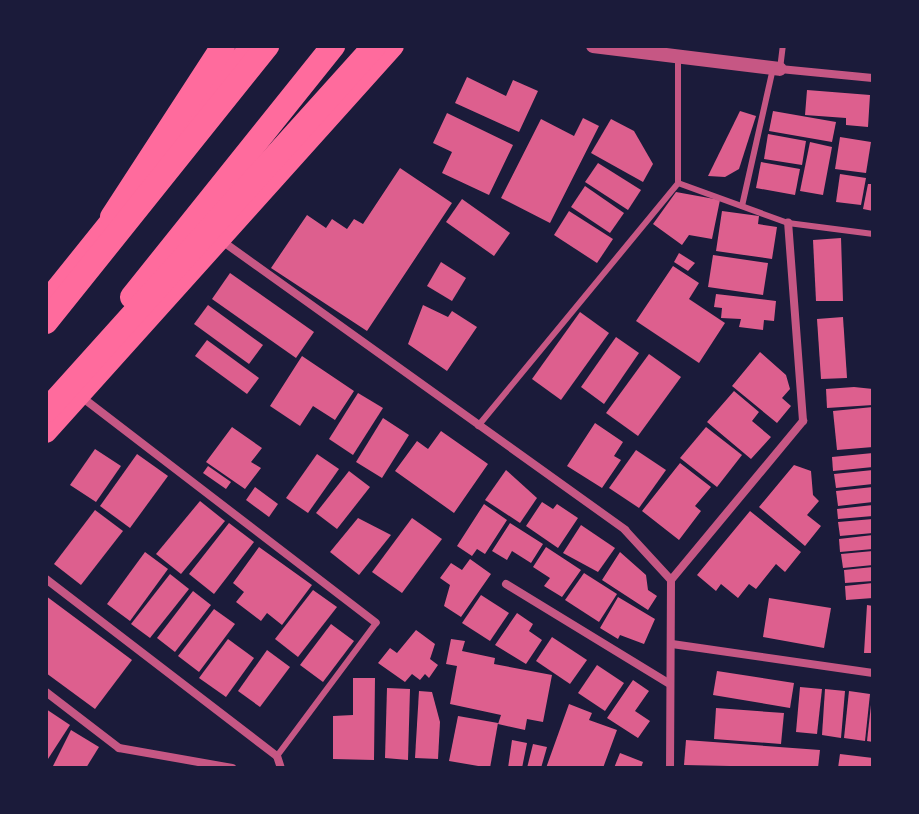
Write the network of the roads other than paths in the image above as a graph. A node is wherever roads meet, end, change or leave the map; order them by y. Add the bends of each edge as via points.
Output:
1 (223, 46) edge
2 (251, 46) edge
3 (267, 46) edge
4 (333, 46) edge
5 (375, 46) edge
6 (393, 46) edge
7 (593, 46) edge
8 (783, 46) edge
9 (634, 49) edge
10 (678, 59) junction
11 (776, 69) junction
12 (873, 78) edge
13 (678, 183) junction
14 (742, 206) junction
15 (788, 223) junction
16 (873, 234) edge
17 (218, 238) junction
18 (46, 302) edge
19 (46, 321) edge
20 (79, 395) junction
21 (46, 404) edge
22 (46, 411) edge
23 (478, 426) junction
24 (46, 432) edge
25 (46, 579) edge
26 (671, 580) junction
27 (506, 584) dead end
28 (376, 623) joint
29 (672, 644) junction
30 (873, 673) edge
31 (668, 683) junction
32 (46, 692) edge
33 (277, 756) junction
34 (232, 768) edge
35 (281, 768) edge
36 (670, 768) edge

1 - 19 highway
2 - 18 highway
3 - 19 highway
4 - 21 highway
5 - 22 highway
6 - 17 highway
7 - 9 street
8 - 11 lane
9 - 10 street
10 - 11 street
10 - 13 lane
11 - 12 street
11 - 14 lane
13 - 14 lane
13 - 23 lane
14 - 15 lane
15 - 16 lane
15 - 26 street via 803,421
17 - 20 highway
17 - 23 street
20 - 24 highway
20 - 28 street
23 - 26 street via 625,530
25 - 33 street
26 - 29 street
27 - 31 street
28 - 33 lane
29 - 30 street
29 - 31 street
31 - 36 street
32 - 34 street via 119,748
33 - 35 street

